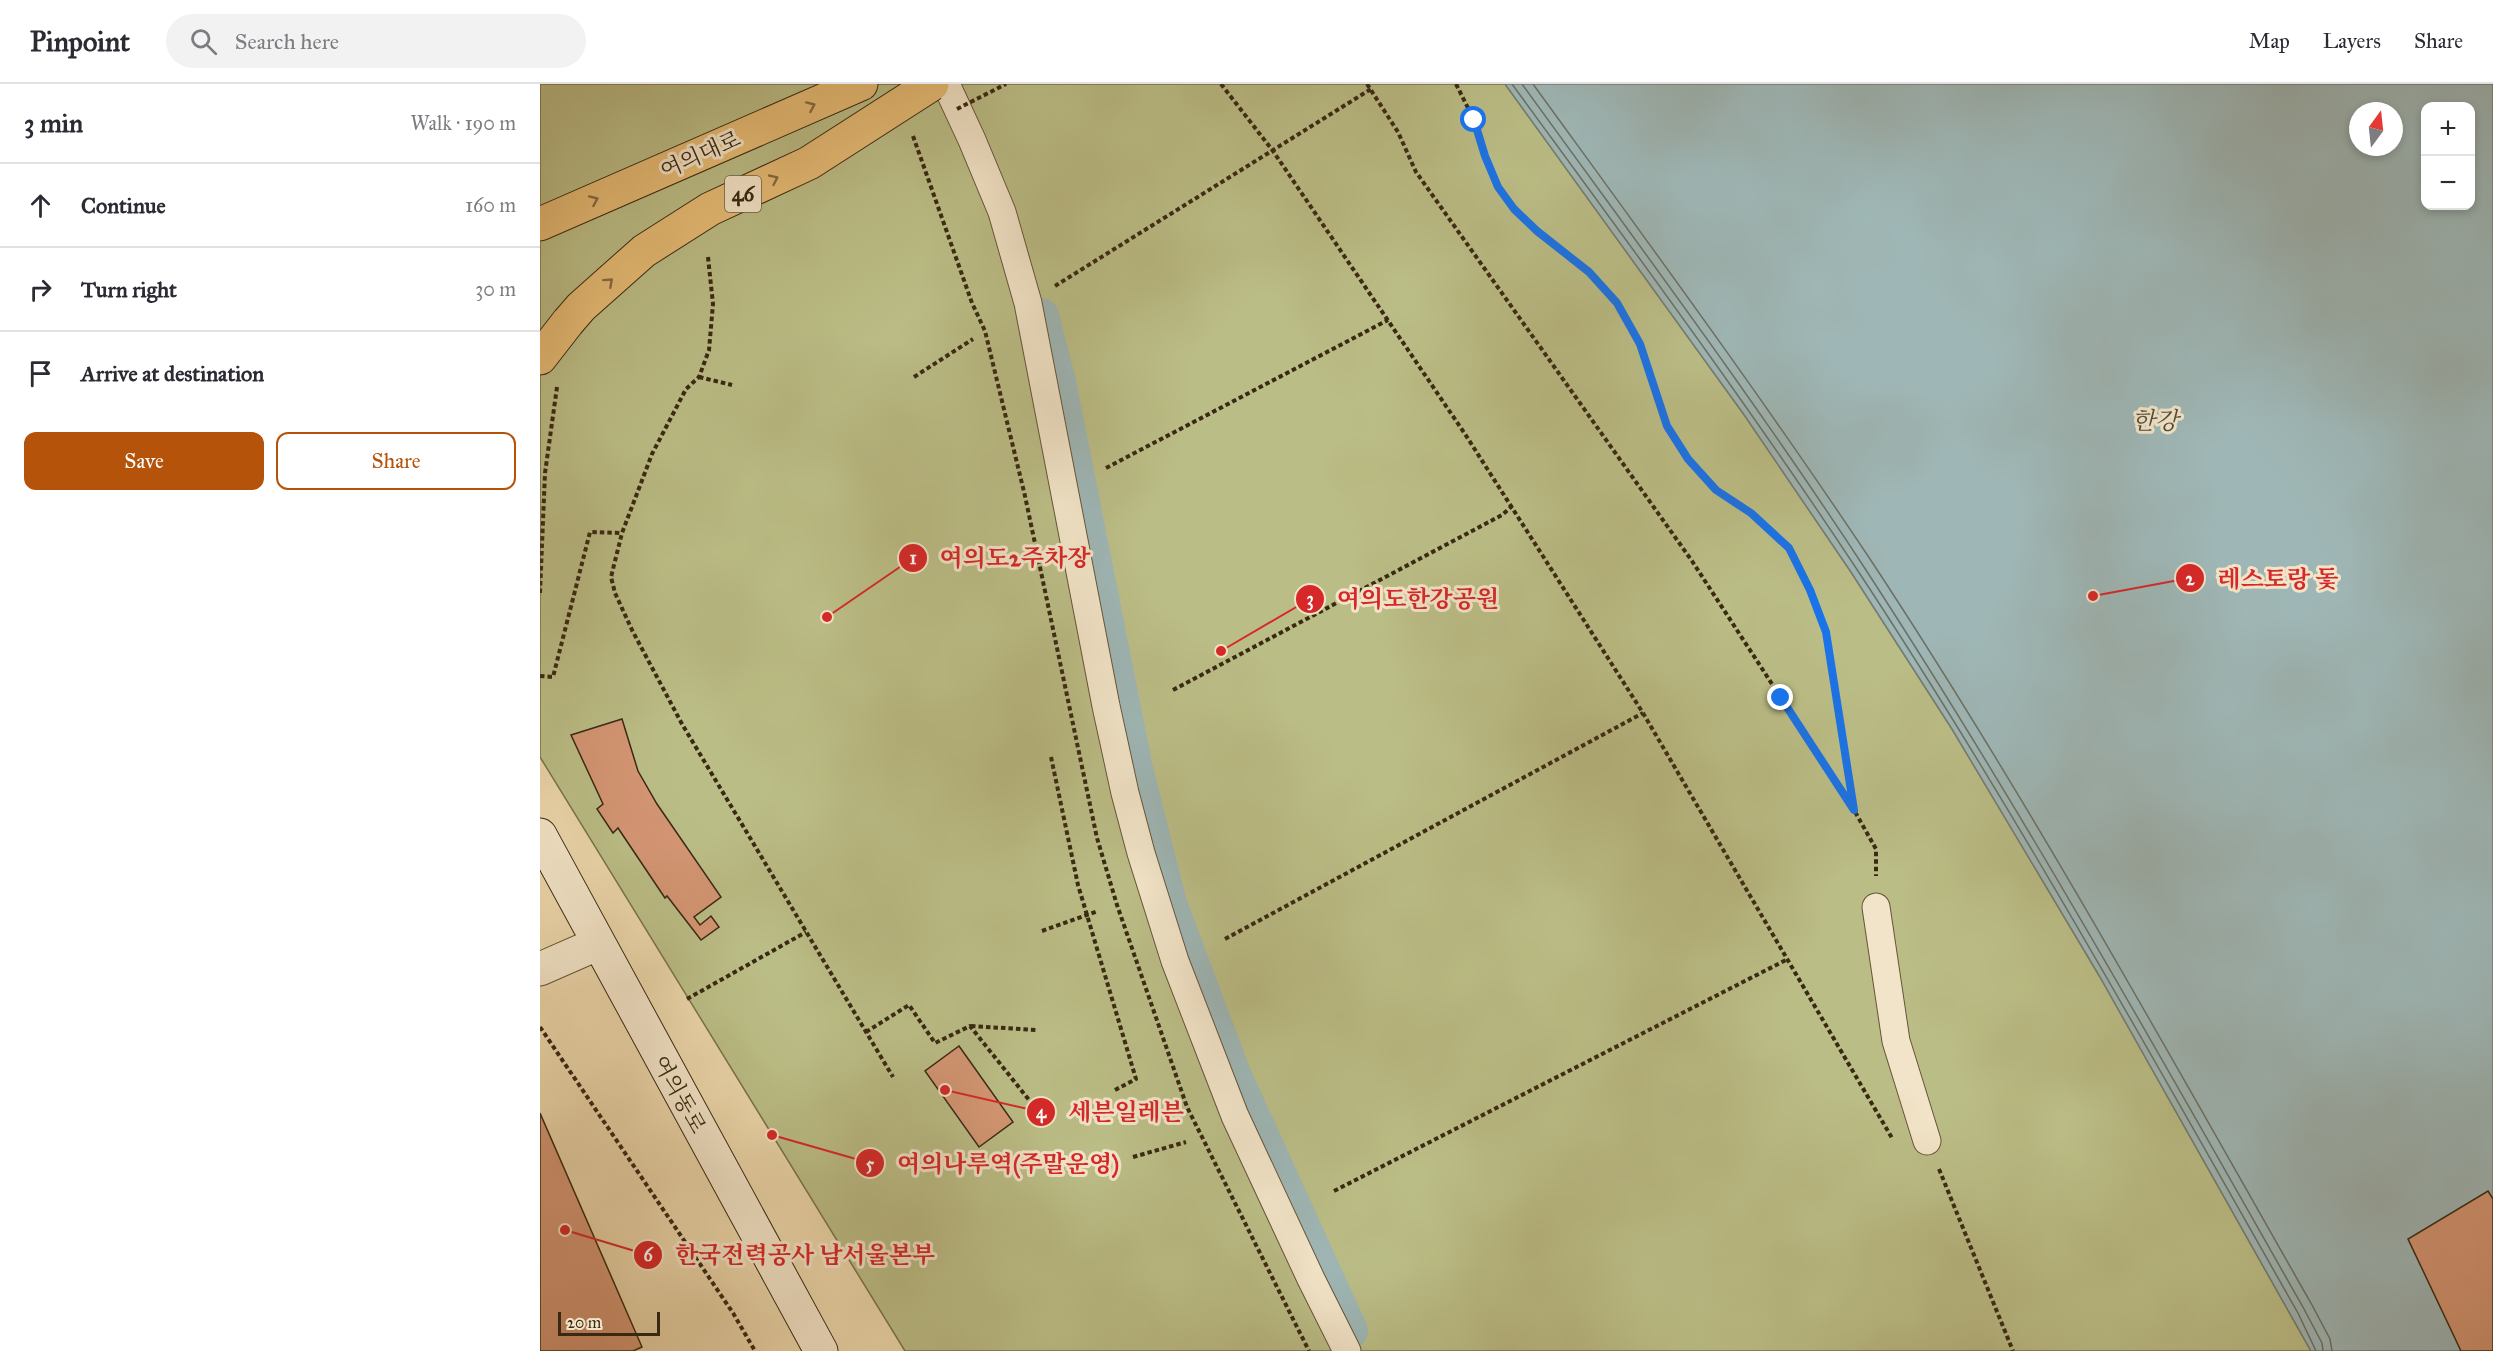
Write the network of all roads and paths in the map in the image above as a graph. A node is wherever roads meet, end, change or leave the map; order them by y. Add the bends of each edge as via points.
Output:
1 (861, 84) edge
2 (932, 84) edge
3 (946, 84) edge
4 (1221, 84) edge
5 (1367, 84) edge
6 (1456, 84) edge
7 (1371, 89) junction
8 (1273, 151) junction
9 (540, 224) edge
10 (708, 257) dead end
11 (1028, 303) junction
12 (1388, 320) junction
13 (973, 339) dead end
14 (540, 357) edge
15 (699, 377) junction
16 (914, 377) dead end
17 (732, 385) dead end
18 (1106, 468) dead end
19 (1512, 507) junction
20 (622, 533) junction
21 (540, 593) edge
22 (540, 676) edge
23 (1173, 690) dead end
24 (1643, 713) junction
25 (1051, 757) dead end
26 (1854, 810) junction
27 (540, 835) edge
28 (1876, 907) joint
29 (1098, 911) dead end
30 (1087, 915) junction
31 (1042, 931) dead end
32 (806, 932) junction
33 (1225, 939) dead end
34 (597, 944) junction
35 (1786, 960) junction
36 (540, 969) edge
37 (687, 999) dead end
38 (970, 1026) junction
39 (540, 1027) edge
40 (1036, 1030) dead end
41 (866, 1032) junction
42 (893, 1077) dead end
43 (1113, 1091) dead end
44 (1041, 1115) dead end
45 (1927, 1141) joint
46 (1186, 1142) dead end
47 (1897, 1147) dead end
48 (1133, 1156) dead end
49 (1334, 1191) dead end
50 (755, 1351) edge
51 (821, 1351) edge
52 (1347, 1351) edge
53 (2013, 1351) edge

9 -> 1 main road, 여의대로 / 46
14 -> 2 main road, 46, bridge via 581,307 644,251 710,209 809,163
3 - 11 street via 1002,212
4 - 8 path
5 - 7 path
6 - 26 path via 1474,120 1498,187 1514,209 1589,272 1617,303 1640,344 1667,426 1688,459 1716,490 1751,513 1789,548 1826,632
7 - 8 path
7 - 26 path via 1398,132 1416,172 1692,561
8 - 11 path
8 - 12 path
10 - 15 path via 712,304 708,350
11 - 52 street via 1106,706 1141,853 1175,961 1235,1116
12 - 18 path
12 - 19 path
13 - 16 path
14 - 21 path via 559,375 545,473
15 - 17 path
15 - 20 path via 686,389 652,454
19 - 23 path
19 - 24 path
20 - 22 path via 590,532 553,677
20 - 32 path via 611,577 632,630 682,724
24 - 33 path
24 - 35 path
25 - 30 path
26 - 28 path via 1876,849
27 - 34 main road, 여의동로
28 - 45 street via 1896,1041
29 - 30 path
30 - 31 path
30 - 43 path via 1136,1079
32 - 37 path
32 - 41 path
34 - 36 main road
34 - 51 main road, 여의동로
35 - 47 path
35 - 49 path
38 - 40 path
38 - 41 path via 935,1043 909,1005
38 - 44 path
39 - 50 path
41 - 42 path
45 - 53 path
46 - 48 path

